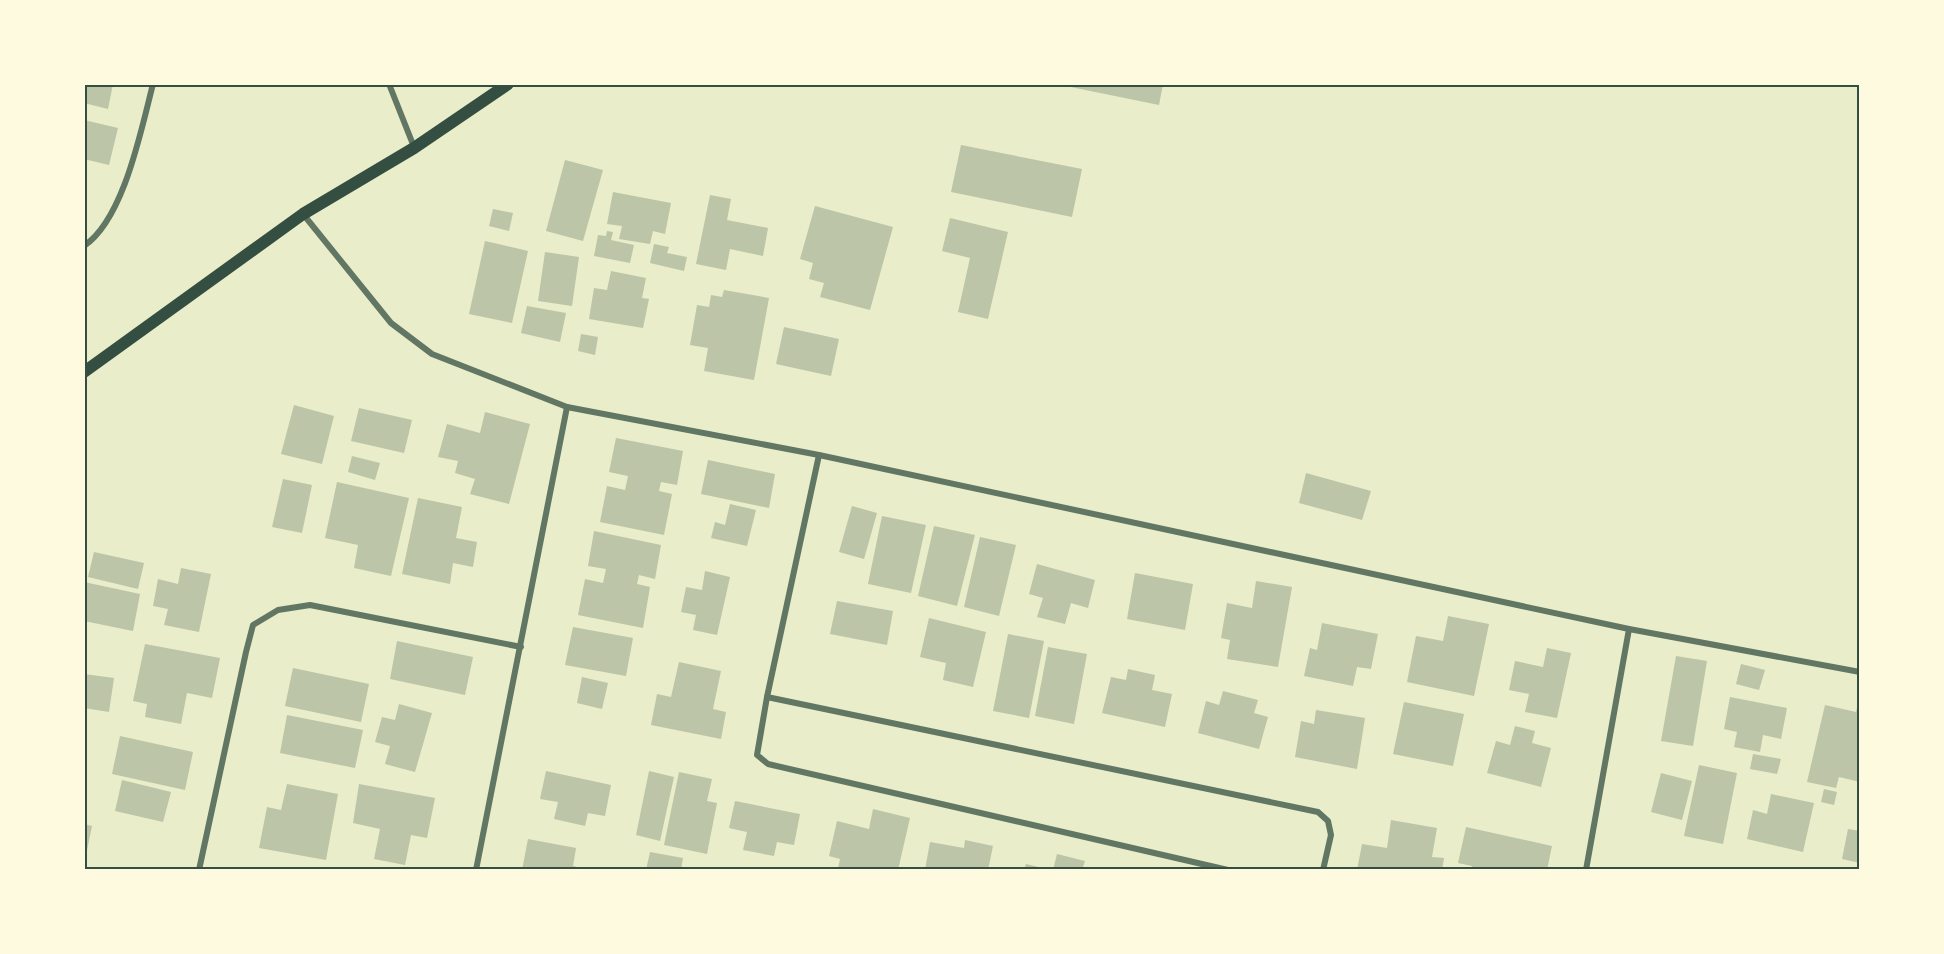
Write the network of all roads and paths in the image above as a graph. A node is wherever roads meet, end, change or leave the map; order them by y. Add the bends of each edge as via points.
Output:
1 (153, 84) edge
2 (389, 84) edge
3 (508, 84) edge
4 (414, 148) junction
5 (303, 214) junction
6 (84, 246) edge
7 (84, 372) edge
8 (567, 407) junction
9 (819, 455) junction
10 (1629, 628) junction
11 (521, 647) junction
12 (1860, 672) edge
13 (767, 697) junction
14 (199, 870) edge
15 (476, 870) edge
16 (1228, 870) edge
17 (1323, 870) edge
18 (1586, 870) edge

1 - 6 street via 129,173 114,209 92,241
2 - 4 street
3 - 4 main road
4 - 5 main road
5 - 7 main road
5 - 8 street via 391,323 432,354
8 - 9 street
8 - 11 street
9 - 10 street
9 - 13 street
10 - 12 street
10 - 18 street
11 - 14 street via 310,605 278,610 253,625
11 - 15 street
13 - 16 street via 757,756 768,764
13 - 17 street via 1318,812 1328,820 1331,835

